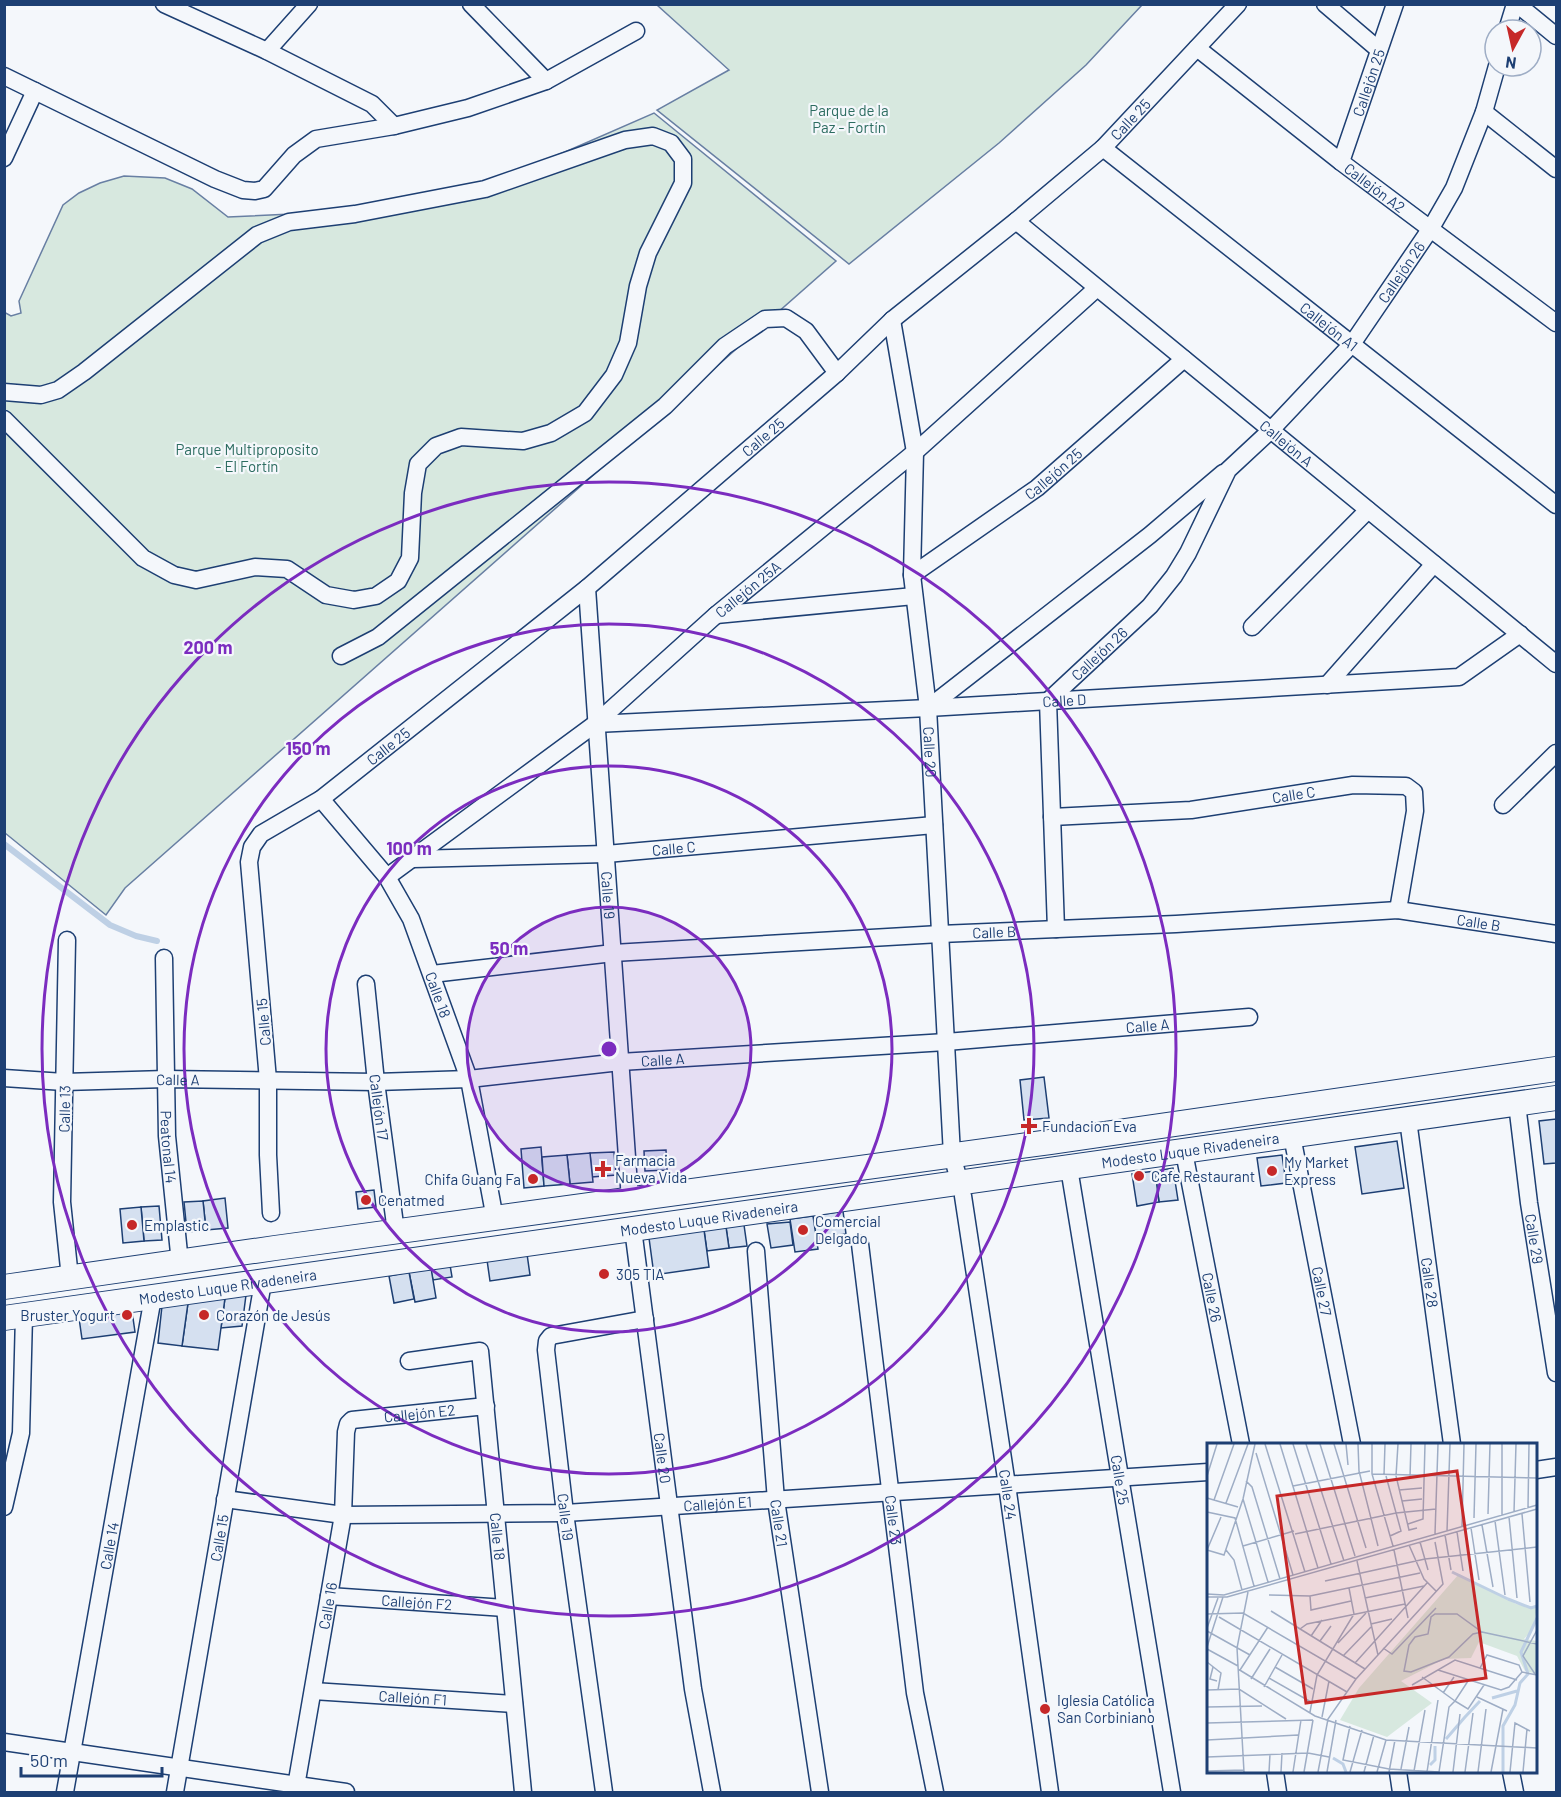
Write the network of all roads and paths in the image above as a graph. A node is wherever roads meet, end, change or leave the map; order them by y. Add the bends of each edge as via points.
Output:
1 (164, 4) edge
2 (309, 4) edge
3 (471, 4) edge
4 (1238, 4) edge
5 (1325, 4) edge
6 (1395, 4) edge
7 (1516, 4) edge
8 (636, 31) dead end
9 (1557, 36) edge
10 (1197, 48) junction
11 (1379, 50) junction
12 (267, 51) junction
13 (4, 76) edge
14 (1494, 78) edge
15 (546, 81) junction
16 (35, 91) junction
17 (1484, 112) junction
18 (394, 126) junction
19 (1102, 148) junction
20 (4, 158) edge
21 (1341, 162) junction
22 (1557, 169) edge
23 (1016, 222) junction
24 (1431, 228) junction
25 (1097, 288) junction
26 (892, 320) junction
27 (1557, 323) edge
28 (1352, 344) junction
29 (1184, 359) junction
30 (837, 374) junction
31 (4, 392) edge
32 (4, 419) edge
33 (1271, 430) junction
34 (915, 452) junction
35 (1228, 470) junction
36 (1557, 506) edge
37 (1368, 510) junction
38 (1434, 564) junction
39 (912, 575) junction
40 (587, 588) junction
41 (914, 596) junction
42 (716, 615) junction
43 (1252, 627) dead end
44 (1520, 634) junction
45 (341, 656) dead end
46 (1557, 664) edge
47 (1327, 685) junction
48 (1048, 701) junction
49 (928, 708) junction
50 (595, 723) junction
51 (1557, 753) edge
52 (321, 799) junction
53 (1503, 805) dead end
54 (1052, 817) junction
55 (934, 825) junction
56 (261, 834) joint
57 (606, 854) junction
58 (413, 859) junction
59 (387, 877) junction
60 (1398, 910) junction
61 (1056, 929) junction
62 (940, 934) junction
63 (1557, 934) edge
64 (67, 940) dead end
65 (613, 953) junction
66 (164, 958) dead end
67 (432, 974) junction
68 (366, 984) dead end
69 (1249, 1017) dead end
70 (946, 1042) junction
71 (620, 1062) junction
72 (1557, 1069) edge
73 (4, 1078) edge
74 (166, 1079) junction
75 (469, 1079) junction
76 (268, 1080) junction
77 (64, 1082) junction
78 (376, 1082) junction
79 (1557, 1098) edge
80 (1517, 1104) junction
81 (1408, 1120) junction
82 (1292, 1136) junction
83 (1050, 1142) junction
84 (1184, 1152) junction
85 (952, 1155) junction
86 (1069, 1168) junction
87 (825, 1172) junction
88 (1011, 1176) junction
89 (961, 1190) junction
90 (630, 1200) junction
91 (803, 1206) junction
92 (271, 1213) dead end
93 (495, 1219) junction
94 (633, 1229) junction
95 (396, 1232) junction
96 (860, 1244) dead end
97 (756, 1251) dead end
98 (180, 1263) junction
99 (70, 1278) junction
100 (263, 1282) junction
101 (4, 1287) edge
102 (153, 1297) junction
103 (14, 1317) edge
104 (645, 1319) junction
105 (409, 1361) dead end
106 (1557, 1372) edge
107 (486, 1406) junction
108 (352, 1420) joint
109 (1241, 1443) edge
110 (1352, 1443) edge
111 (1452, 1443) edge
112 (1557, 1467) edge
113 (1537, 1470) edge
114 (1207, 1472) edge
115 (1119, 1478) junction
116 (1007, 1485) junction
117 (890, 1493) junction
118 (225, 1499) junction
119 (776, 1500) junction
120 (4, 1507) edge
121 (669, 1507) junction
122 (565, 1513) junction
123 (496, 1514) junction
124 (343, 1515) junction
125 (329, 1596) junction
126 (505, 1608) junction
127 (313, 1691) junction
128 (514, 1704) junction
129 (4, 1742) edge
130 (72, 1752) junction
131 (179, 1768) junction
132 (1275, 1773) edge
133 (1398, 1773) edge
134 (1511, 1773) edge
135 (296, 1789) edge
136 (65, 1792) edge
137 (175, 1792) edge
138 (346, 1792) edge
139 (523, 1792) edge
140 (604, 1792) edge
141 (712, 1792) edge
142 (820, 1792) edge
143 (935, 1792) edge
144 (1050, 1792) edge
145 (1172, 1792) edge
146 (1278, 1792) edge
147 (1401, 1792) edge
148 (1515, 1792) edge

1 - 12 street
2 - 12 street
3 - 15 street
4 - 10 street, Calle 25
5 - 11 street
6 - 11 street, Callejón 25
7 - 9 street
8 - 15 street
10 - 19 street, Calle 25
10 - 21 street, Callejón A2
11 - 21 street, Callejón 25
12 - 18 street via 372,104
13 - 16 street
14 - 17 street, Callejón 26
15 - 18 street via 468,108
16 - 18 street via 243,190 264,189 294,155 316,139
16 - 20 street
17 - 22 street
17 - 24 street, Callejón 26 via 1454,188
19 - 23 street, Calle 25
19 - 28 street, Callejón A1
21 - 24 street, Callejón A2
23 - 25 street, Callejón A
23 - 26 street, Calle 25
24 - 27 street, Callejón A2
24 - 28 street, Callejón 26
25 - 29 street, Callejón A
25 - 34 street, Callejón 25A
26 - 30 street, Calle 25
26 - 34 street, Calle 20
28 - 33 street, Callejón 26
28 - 36 street, Callejón A1
29 - 33 street, Callejón A
29 - 39 street, Callejón 25 via 1037,488
30 - 40 street, Calle 25
30 - 45 street via 806,331 786,318 765,319 725,346 665,406 378,637
31 - 32 street via 41,395 58,390 257,235 289,222 356,214 485,189 625,140 653,136 671,143 683,159 683,183 648,253 628,343 614,375 585,413 551,433 523,441 461,437 435,446 418,465 410,558 398,581 376,596 354,600 326,595 287,569 255,567 196,580 174,575 143,558
33 - 35 street, Callejón 26
33 - 37 street, Callejón A
34 - 39 street, Calle 20
34 - 42 street, Callejón 25A
35 - 48 street, Callejón 26 via 1174,576 1150,606
35 - 49 street, Callejón 26
37 - 38 street, Callejón A
37 - 43 street
38 - 44 street, Callejón A
38 - 47 street
39 - 41 street, Calle 20
40 - 50 street, Calle 19
40 - 52 street, Calle 25
41 - 42 street
41 - 49 street, Calle 20
42 - 50 street, Callejón 25A
44 - 46 street, Callejón A
44 - 47 street, Calle D via 1459,677
47 - 48 street, Calle D
48 - 49 street, Calle D
48 - 54 street
49 - 50 street, Calle D
49 - 55 street, Calle 20
50 - 57 street, Calle 19
50 - 58 street, Callejón 25A
51 - 53 street
52 - 56 street, Calle 25
52 - 59 street, Calle 18
54 - 60 street, Calle C via 1191,810 1353,785 1406,786 1414,792 1415,811
54 - 61 street
55 - 57 street, Calle C
55 - 62 street, Calle 20
56 - 76 street, Calle 15 via 252,847 249,862
57 - 58 street, Calle C
57 - 65 street, Calle 19
58 - 59 street, Callejón 25A
59 - 67 street, Calle 18 via 411,920
60 - 61 street, Calle B
60 - 63 street, Calle B
61 - 62 street, Calle B
62 - 65 street, Calle B
62 - 70 street, Calle 20
64 - 77 street, Calle 13
65 - 67 street, Calle B
65 - 71 street, Calle 19
66 - 74 street, Peatonal 14
67 - 75 street, Calle 18
68 - 78 street, Callejón 17
69 - 70 street, Calle A
70 - 71 street, Calle A
70 - 85 street, Calle 20
71 - 75 street, Calle A
71 - 90 street, Calle 19
72 - 83 street, Modesto Luque Rivadeneira
73 - 77 street, Calle A
74 - 76 street, Calle A
74 - 77 street, Calle A
74 - 98 street, Peatonal 14 via 167,1136
75 - 78 street, Calle A
75 - 93 street, Calle 18
76 - 78 street, Calle A
76 - 92 street, Calle 15
77 - 99 street, Calle 13 via 62,1202
78 - 95 street, Callejón 17
79 - 80 street, Modesto Luque Rivadeneira
80 - 81 street, Modesto Luque Rivadeneira
80 - 106 street, Calle 29
81 - 82 street, Modesto Luque Rivadeneira
81 - 111 street, Calle 28
82 - 84 street, Modesto Luque Rivadeneira
82 - 110 street, Calle 27
83 - 85 street, Modesto Luque Rivadeneira
83 - 88 street via 1032,1154 1010,1158
84 - 86 street, Modesto Luque Rivadeneira
84 - 109 street, Calle 26
85 - 87 street, Modesto Luque Rivadeneira
85 - 89 street, Calle 20
86 - 88 street, Modesto Luque Rivadeneira
86 - 115 street, Calle 25
87 - 90 street, Modesto Luque Rivadeneira
87 - 91 street via 827,1190 808,1198
88 - 89 street, Modesto Luque Rivadeneira
89 - 91 street, Modesto Luque Rivadeneira
89 - 116 street, Calle 24
90 - 93 street, Modesto Luque Rivadeneira
91 - 94 street, Modesto Luque Rivadeneira
93 - 95 street, Modesto Luque Rivadeneira
94 - 100 street, Modesto Luque Rivadeneira
94 - 104 street, Calle 20
95 - 98 street, Modesto Luque Rivadeneira
96 - 117 street, Calle 23
97 - 119 street, Calle 21
98 - 99 street, Modesto Luque Rivadeneira
99 - 101 street, Modesto Luque Rivadeneira
100 - 102 street, Modesto Luque Rivadeneira
100 - 118 street, Calle 15
102 - 103 street, Modesto Luque Rivadeneira
102 - 130 street, Calle 14
103 - 120 street via 21,1433
104 - 121 street, Calle 20
104 - 122 street, Calle 19 via 561,1333 547,1341
105 - 107 street, Calle 18 via 480,1351
107 - 108 street, Callejón E2
107 - 123 street, Calle 18
108 - 124 street, Calle 16 via 346,1432
112 - 113 street
114 - 115 street, Callejón E1
115 - 116 street, Callejón E1
115 - 145 street, Calle 25
116 - 117 street, Callejón E1
116 - 144 street, Calle 24
117 - 119 street, Callejón E1
117 - 143 street, Calle 23 via 915,1693
118 - 124 street, Callejón E1
118 - 131 street, Calle 15
119 - 121 street, Callejón E1
119 - 142 street, Calle 21
121 - 122 street, Callejón E1
121 - 141 street, Calle 20 via 693,1689
122 - 123 street, Callejón E1
122 - 140 street, Calle 19
123 - 124 street, Callejón E1
123 - 126 street, Calle 18
124 - 125 street, Calle 16
125 - 126 street, Callejón F2
125 - 127 street, Calle 16
126 - 128 street, Calle 18
127 - 128 street, Callejón F1
127 - 135 street, Calle 16
128 - 139 street, Calle 18
129 - 130 street
130 - 131 street
130 - 136 street, Calle 14
131 - 135 street
131 - 137 street, Calle 15
132 - 146 street
133 - 147 street
134 - 148 street
135 - 138 street

